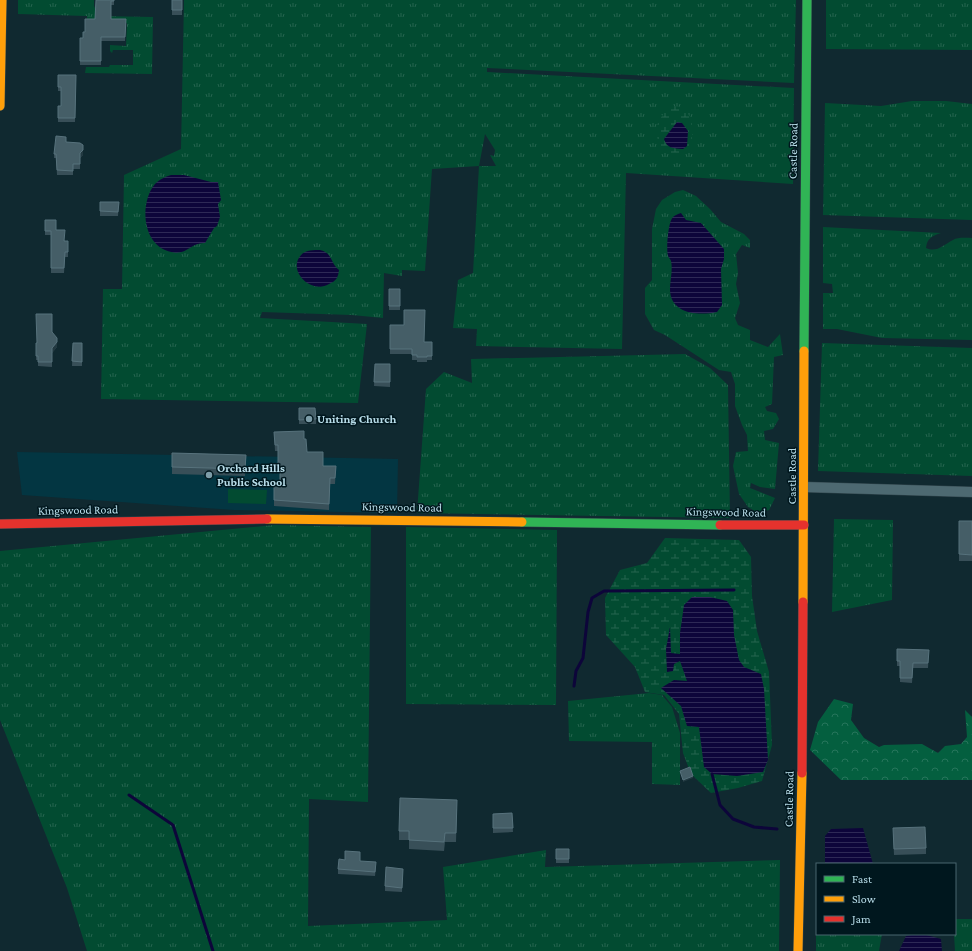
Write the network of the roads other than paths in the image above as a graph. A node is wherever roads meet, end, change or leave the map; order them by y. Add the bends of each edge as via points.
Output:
1 (2, 0) edge
2 (807, 0) edge
3 (0, 106) edge
4 (804, 487) junction
5 (972, 492) edge
6 (0, 524) edge
7 (804, 525) junction
8 (798, 951) edge

1 - 3 street
2 - 4 street, Castle Road
4 - 5 street
4 - 7 street, Castle Road
6 - 7 street, Kingswood Road via 273,519
7 - 8 street, Castle Road

